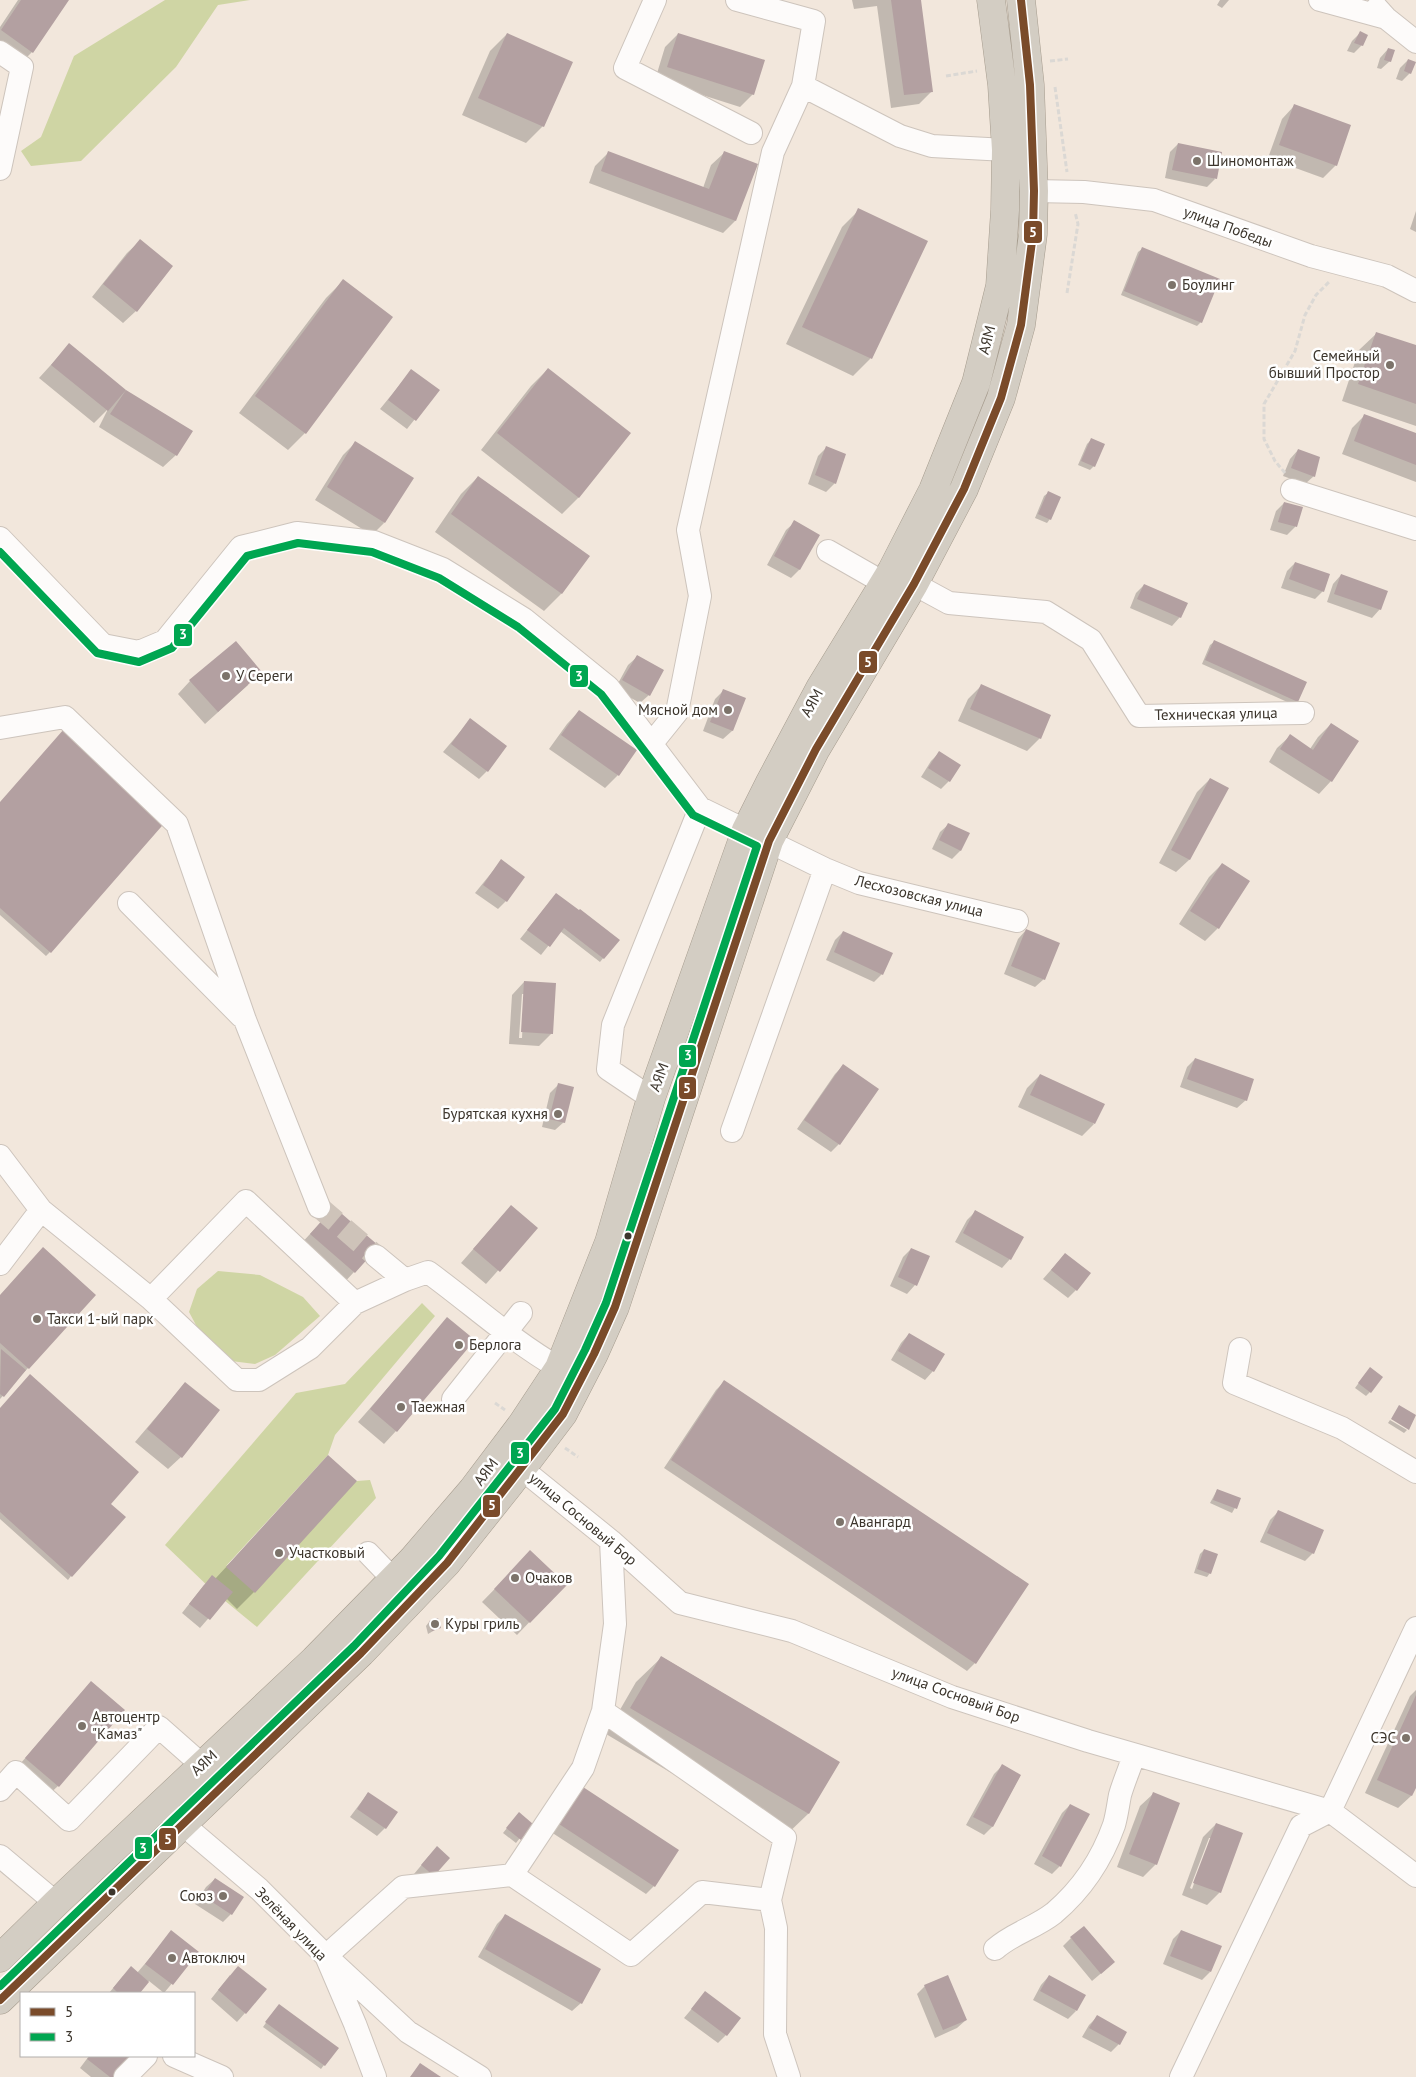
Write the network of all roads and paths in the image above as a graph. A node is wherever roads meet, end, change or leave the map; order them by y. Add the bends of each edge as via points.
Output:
1 (655, 0) edge
2 (737, 0) edge
3 (991, 0) edge
4 (1021, 0) edge
5 (1320, 0) edge
6 (1370, 0) edge
7 (1386, 18) junction
8 (1416, 42) edge
9 (0, 52) edge
10 (803, 86) junction
11 (751, 133) dead end
12 (1006, 150) junction
13 (0, 169) edge
14 (1034, 190) junction
15 (1347, 266) junction
16 (1416, 291) edge
17 (1292, 490) joint
18 (1416, 529) edge
19 (0, 538) edge
20 (828, 551) dead end
21 (884, 583) junction
22 (914, 584) junction
23 (1303, 713) dead end
24 (0, 728) edge
25 (652, 743) junction
26 (700, 808) junction
27 (758, 835) junction
28 (825, 869) junction
29 (129, 904) dead end
30 (1017, 921) dead end
31 (245, 1020) junction
32 (652, 1098) junction
33 (732, 1131) dead end
34 (0, 1156) edge
35 (319, 1207) tunnel mouth
36 (42, 1210) junction
37 (376, 1256) tunnel mouth
38 (0, 1264) edge
39 (405, 1280) junction
40 (151, 1299) junction
41 (355, 1303) junction
42 (521, 1313) dead end
43 (506, 1332) junction
44 (1240, 1349) dead end
45 (559, 1368) junction
46 (453, 1399) dead end
47 (522, 1469) junction
48 (1416, 1472) edge
49 (611, 1541) junction
50 (368, 1553) dead end
51 (393, 1579) junction
52 (1415, 1631) edge
53 (603, 1711) junction
54 (1134, 1755) junction
55 (202, 1765) junction
56 (0, 1790) edge
57 (160, 1805) junction
58 (1330, 1811) junction
59 (183, 1824) junction
60 (0, 1856) edge
61 (512, 1875) junction
62 (1416, 1876) edge
63 (770, 1900) junction
64 (56, 1903) junction
65 (995, 1949) dead end
66 (326, 1956) junction
67 (0, 1958) edge
68 (0, 2000) edge
69 (145, 2057) edge
70 (176, 2057) edge
71 (125, 2077) edge
72 (222, 2077) edge
73 (375, 2077) edge
74 (480, 2077) edge
75 (789, 2077) edge
76 (1181, 2077) edge

1 - 11 street via 625,68
2 - 10 street via 814,21
3 - 12 highway, АЯМ
4 - 14 highway, АЯМ via 1030,85
5 - 7 street
6 - 7 street
7 - 8 street
9 - 13 street via 22,67
10 - 12 street via 900,136 932,146
10 - 25 street via 773,152 688,530 700,596 677,712
12 - 21 highway, АЯМ via 1000,286 976,383 933,490
14 - 15 street, улица Победы via 1154,200
14 - 22 highway, АЯМ via 1033,234 1020,325 1001,398 964,489
15 - 16 street, улица Победы via 1387,276
15 - 17 path via 1316,295 1305,315 1295,351 1264,404 1264,439
17 - 18 street
19 - 25 street via 102,644 139,652 165,641 241,547 297,533 374,542 442,569 524,619 608,686
20 - 21 street
21 - 27 highway, АЯМ via 820,688 770,782
22 - 23 street, Техническая улица via 949,603 1046,612 1091,640 1139,716
22 - 27 highway, АЯМ via 816,750
24 - 31 street via 65,717 177,824
25 - 26 street
26 - 27 street, Лесхозовская улица
26 - 32 street via 613,1025 608,1069
27 - 28 street, Лесхозовская улица
27 - 32 highway, АЯМ
27 - 47 highway, АЯМ via 615,1307 562,1414
28 - 30 street, Лесхозовская улица via 859,883
28 - 33 street
29 - 31 street
31 - 35 street
32 - 45 highway, АЯМ via 609,1242
34 - 36 street
36 - 38 street
36 - 40 street
37 - 39 street
39 - 41 street
39 - 43 street via 428,1272
40 - 41 street via 238,1380 259,1380 310,1348
40 - 41 street via 246,1201
42 - 43 street
43 - 45 street via 530,1352
43 - 46 street
44 - 48 street via 1234,1383 1342,1428
45 - 51 highway, АЯМ via 473,1489
47 - 49 street, улица Сосновый Бор
47 - 59 highway, АЯМ via 428,1584
49 - 53 street via 615,1624
49 - 54 street, улица Сосновый Бор via 680,1602 792,1631 952,1697
50 - 51 street
51 - 55 highway, АЯМ via 314,1660
52 - 58 street
53 - 61 street via 583,1768
53 - 63 street via 785,1838
54 - 58 street, улица Сосновый Бор
54 - 65 street via 1114,1824 1094,1868 1054,1912
55 - 56 street via 159,1728 69,1820 16,1772
55 - 57 highway, АЯМ
57 - 59 street, Зелёная улица
57 - 64 highway, АЯМ
58 - 62 street, улица Сосновый Бор
58 - 76 street via 1300,1826
59 - 66 street, Зелёная улица via 259,1889
59 - 68 highway, АЯМ
60 - 64 street
61 - 63 street via 631,1955 702,1892
61 - 66 street via 403,1887
63 - 75 street via 776,1928 775,2034
64 - 67 highway, АЯМ
66 - 73 street, Зелёная улица
66 - 74 street via 408,2032
69 - 71 street
70 - 72 street

